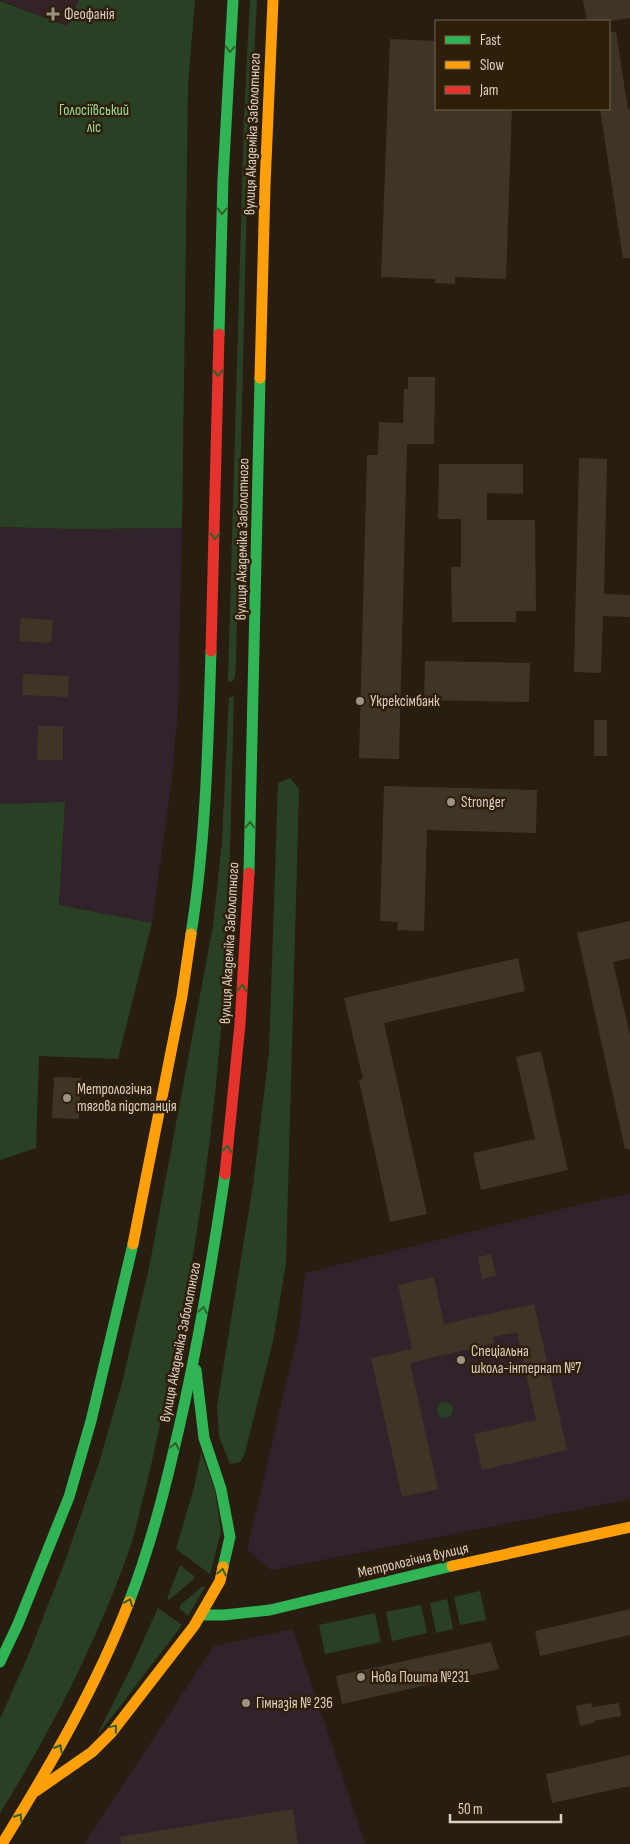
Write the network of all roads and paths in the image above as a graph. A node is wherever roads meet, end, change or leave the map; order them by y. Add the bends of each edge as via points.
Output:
1 (233, 0) edge
2 (273, 0) edge
3 (194, 1358) junction
4 (630, 1527) edge
5 (201, 1616) junction
6 (0, 1662) edge
7 (35, 1791) junction
8 (2, 1844) edge

1 -> 6 main road, вулиця Академіка Заболотного via 222,179 208,758 192,930 127,1274 91,1422 69,1496
3 -> 2 main road, вулиця Академіка Заболотного via 216,1235 232,1112 246,931
5 -> 3 main road via 220,1581 230,1537 222,1489 201,1423
7 -> 3 main road, вулиця Академіка Заболотного via 108,1655 135,1586 166,1489
4 - 5 main road, Метрологічна вулиця via 280,1608 233,1616
7 -> 5 main road via 92,1752 112,1732
8 -> 7 main road, вулиця Академіка Заболотного

